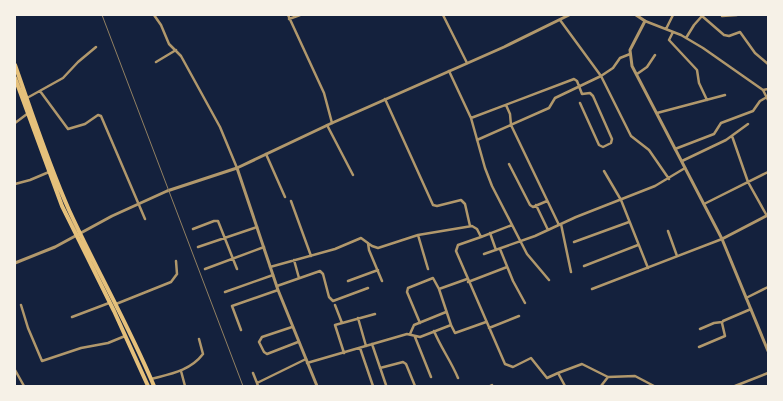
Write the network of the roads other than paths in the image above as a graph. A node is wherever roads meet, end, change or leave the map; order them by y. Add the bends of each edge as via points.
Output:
1 (154, 15) edge
2 (288, 15) edge
3 (300, 15) edge
4 (443, 15) edge
5 (569, 15) edge
6 (636, 15) edge
7 (673, 15) edge
8 (703, 15) edge
9 (737, 15) edge
10 (722, 16) edge
11 (289, 19) junction
12 (560, 20) junction
13 (645, 21) junction
14 (666, 29) junction
15 (673, 32) junction
16 (686, 38) junction
17 (96, 47) dead end
18 (176, 50) junction
19 (630, 54) junction
20 (655, 55) dead end
21 (156, 62) dead end
22 (467, 63) junction
23 (15, 64) edge
24 (768, 64) edge
25 (449, 70) junction
26 (636, 74) junction
27 (601, 76) junction
28 (15, 78) edge
29 (579, 86) junction
30 (768, 89) edge
31 (763, 90) junction
32 (40, 91) junction
33 (725, 95) dead end
34 (27, 98) junction
35 (767, 99) edge
36 (385, 100) junction
37 (707, 100) junction
38 (580, 103) dead end
39 (506, 105) junction
40 (657, 113) junction
41 (27, 114) junction
42 (471, 118) junction
43 (15, 123) edge
44 (332, 123) junction
45 (748, 124) dead end
46 (327, 125) junction
47 (511, 125) junction
48 (732, 136) junction
49 (477, 140) junction
50 (675, 149) junction
51 (266, 154) junction
52 (682, 161) junction
53 (509, 164) dead end
54 (237, 168) junction
55 (685, 168) junction
56 (604, 171) dead end
57 (49, 172) junction
58 (768, 172) edge
59 (353, 175) dead end
60 (669, 179) junction
61 (748, 182) junction
62 (15, 184) edge
63 (285, 197) dead end
64 (620, 200) junction
65 (547, 201) junction
66 (291, 202) dead end
67 (704, 204) junction
68 (138, 205) junction
69 (536, 205) junction
70 (768, 215) edge
71 (145, 219) dead end
72 (629, 222) junction
73 (560, 224) junction
74 (512, 225) junction
75 (470, 226) junction
76 (257, 227) junction
77 (193, 228) dead end
78 (548, 230) junction
79 (668, 231) dead end
80 (490, 233) junction
81 (78, 234) junction
82 (418, 234) junction
83 (481, 237) junction
84 (225, 238) junction
85 (722, 239) junction
86 (368, 242) junction
87 (520, 242) junction
88 (574, 242) dead end
89 (638, 245) junction
90 (198, 247) dead end
91 (264, 247) junction
92 (500, 249) junction
93 (496, 250) junction
94 (484, 254) dead end
95 (311, 256) junction
96 (677, 256) junction
97 (233, 258) junction
98 (294, 260) junction
99 (176, 261) dead end
100 (15, 263) edge
101 (270, 266) junction
102 (584, 266) dead end
103 (507, 267) junction
104 (648, 268) junction
105 (205, 269) dead end
106 (237, 269) dead end
107 (428, 269) dead end
108 (378, 270) junction
109 (571, 272) dead end
110 (273, 274) junction
111 (299, 278) junction
112 (467, 279) junction
113 (549, 280) dead end
114 (348, 281) dead end
115 (382, 281) dead end
116 (468, 282) junction
117 (768, 287) edge
118 (277, 288) junction
119 (368, 288) dead end
120 (439, 289) junction
121 (592, 289) dead end
122 (225, 292) dead end
123 (746, 298) junction
124 (110, 303) junction
125 (525, 303) dead end
126 (116, 304) junction
127 (21, 305) dead end
128 (335, 305) dead end
129 (751, 309) junction
130 (446, 312) junction
131 (375, 314) dead end
132 (519, 316) dead end
133 (72, 317) dead end
134 (358, 318) junction
135 (486, 322) junction
136 (722, 322) junction
137 (342, 323) junction
138 (420, 323) junction
139 (450, 325) junction
140 (292, 327) junction
141 (489, 328) junction
142 (700, 329) dead end
143 (242, 330) dead end
144 (434, 331) junction
145 (410, 334) junction
146 (126, 336) junction
147 (415, 336) junction
148 (199, 339) dead end
149 (298, 342) junction
150 (372, 344) junction
151 (366, 346) junction
152 (699, 347) dead end
153 (360, 348) junction
154 (768, 351) edge
155 (344, 353) junction
156 (306, 359) junction
157 (307, 363) junction
158 (380, 368) junction
159 (15, 370) edge
160 (181, 371) junction
161 (254, 373) dead end
162 (558, 373) junction
163 (768, 373) edge
164 (431, 377) dead end
165 (608, 377) junction
166 (458, 378) dead end
167 (151, 379) junction
168 (258, 384) edge
169 (386, 385) dead end
170 (24, 386) edge
171 (148, 386) edge
172 (154, 386) edge
173 (185, 386) edge
174 (317, 386) edge
175 (373, 386) edge
176 (415, 386) edge
177 (565, 386) edge
178 (601, 386) edge
179 (654, 386) edge
180 (735, 386) edge

1 - 18 street via 169,44
2 - 11 street
3 - 11 street
4 - 22 street
5 - 12 street
6 - 13 street
7 - 14 street
8 - 16 street
8 - 24 street via 724,35 740,32 755,53
9 - 10 street
11 - 44 street via 324,93
12 - 22 street
12 - 27 street
13 - 14 street
13 - 19 street
14 - 15 street
15 - 16 street
15 - 37 street via 669,40 697,70 699,83
16 - 31 street
17 - 32 street via 62,78
18 - 21 street
18 - 54 street via 220,127
19 - 26 street
19 - 27 street via 620,58 613,68
20 - 26 street via 647,67
22 - 25 street
23 - 34 highway
25 - 36 street
25 - 42 street
26 - 40 street
27 - 29 street
27 - 60 street via 631,136 649,150
28 - 41 highway
29 - 38 street via 582,94 590,93 593,96 612,139 611,143 603,147 599,145
29 - 39 street via 575,79 571,79
29 - 47 street via 555,98 549,108
30 - 31 street
31 - 35 street
32 - 34 street
32 - 68 street via 68,129 85,124 98,115 101,116
33 - 37 street
34 - 81 highway
35 - 50 street via 760,101 753,111 721,123 714,134
36 - 44 street
36 - 75 street via 433,205 461,200
37 - 40 street
39 - 42 street
39 - 47 street
40 - 50 street
41 - 43 street
41 - 57 highway
42 - 49 street
44 - 46 street
45 - 48 street
46 - 51 street
46 - 59 street
47 - 49 street
47 - 65 street
48 - 52 street
48 - 61 street
49 - 74 street via 489,178
50 - 52 street
51 - 54 street
51 - 63 street
52 - 55 street
53 - 69 street via 530,205
54 - 68 street via 167,191
54 - 76 street
55 - 60 street
55 - 67 street
56 - 64 street
57 - 62 street
57 - 81 highway
58 - 61 street
60 - 64 street
61 - 67 street
61 - 70 street
64 - 72 street
64 - 73 street
65 - 69 street
65 - 73 street
66 - 95 street
67 - 85 street
68 - 71 street
68 - 81 street
69 - 78 street
70 - 85 street
72 - 88 street
72 - 89 street
73 - 78 street
73 - 109 street
74 - 80 street
74 - 87 street
75 - 82 street
75 - 83 street via 476,228
76 - 84 street
76 - 91 street
77 - 84 street via 216,220
78 - 87 street
79 - 96 street
80 - 83 street
80 - 93 street
81 - 100 street via 55,247
81 - 124 highway
81 - 126 highway
82 - 86 street via 378,248
82 - 107 street
83 - 112 street via 455,248
84 - 90 street
84 - 97 street
85 - 96 street
85 - 123 street
86 - 95 street via 361,238
86 - 108 street
87 - 92 street
87 - 113 street
89 - 102 street
89 - 104 street
91 - 97 street
91 - 101 street
92 - 93 street
92 - 103 street
93 - 94 street
95 - 98 street
96 - 104 street
97 - 105 street
97 - 106 street
98 - 101 street
98 - 111 street
99 - 126 street via 177,274 171,282
101 - 110 street
103 - 116 street
103 - 125 street
104 - 121 street
108 - 114 street
108 - 115 street
110 - 118 street
110 - 122 street
111 - 118 street
111 - 119 street via 320,271 329,298 333,301
112 - 116 street
112 - 120 street
116 - 135 street
117 - 123 street
118 - 140 street
118 - 143 street via 232,306
120 - 130 street
120 - 138 street via 433,278 408,288 407,292
123 - 129 street
124 - 133 street
124 - 146 highway
126 - 167 highway
127 - 146 street via 42,361
128 - 137 street
129 - 136 street
129 - 154 street
130 - 138 street
130 - 139 street
131 - 134 street
132 - 141 street
134 - 137 street
134 - 151 street
135 - 139 street via 455,333
135 - 141 street
136 - 142 street
136 - 152 street via 725,336
137 - 155 street via 335,326
138 - 145 street via 412,327
139 - 144 street
140 - 149 street
140 - 149 street via 262,337 259,342 267,354
141 - 162 street via 507,366 531,358 547,378
144 - 147 street via 420,337
144 - 166 street via 442,352 449,358
145 - 147 street
145 - 150 street
146 - 171 highway
147 - 164 street
148 - 160 street via 202,356
149 - 156 street
150 - 151 street
150 - 158 street
151 - 153 street
153 - 155 street
153 - 175 street
155 - 157 street
156 - 157 street
156 - 168 street
157 - 174 street
158 - 169 street
158 - 176 street via 403,362
159 - 170 street
160 - 167 street
160 - 173 street
161 - 168 street
162 - 165 street via 582,364
162 - 177 street
163 - 180 street
165 - 178 street
165 - 179 street via 635,376
167 - 172 highway

